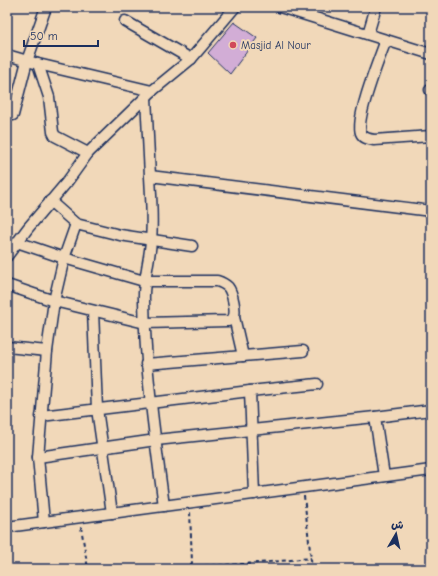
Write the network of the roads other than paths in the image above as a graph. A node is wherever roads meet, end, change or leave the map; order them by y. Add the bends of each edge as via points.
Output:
1 (46, 7) edge
2 (235, 7) edge
3 (280, 7) edge
4 (376, 7) edge
5 (125, 20) dead end
6 (368, 34) junction
7 (386, 40) junction
8 (431, 54) edge
9 (7, 55) edge
10 (191, 59) junction
11 (27, 61) junction
12 (38, 64) junction
13 (149, 94) junction
14 (13, 115) dead end
15 (431, 136) edge
16 (88, 153) junction
17 (150, 176) junction
18 (50, 201) junction
19 (431, 211) edge
20 (76, 224) junction
21 (151, 240) junction
22 (17, 242) junction
23 (192, 246) dead end
24 (7, 256) edge
25 (64, 258) junction
26 (144, 281) junction
27 (7, 285) edge
28 (54, 301) junction
29 (93, 311) junction
30 (234, 317) junction
31 (145, 324) junction
32 (7, 347) edge
33 (47, 351) junction
34 (303, 351) dead end
35 (243, 356) junction
36 (146, 364) junction
37 (317, 384) dead end
38 (250, 391) junction
39 (151, 404) junction
40 (97, 409) junction
41 (431, 410) edge
42 (41, 416) junction
43 (376, 416) junction
44 (251, 430) junction
45 (156, 440) junction
46 (102, 448) junction
47 (38, 457) junction
48 (431, 470) edge
49 (384, 476) junction
50 (254, 494) junction
51 (164, 506) junction
52 (112, 513) junction
53 (44, 522) junction
54 (7, 527) edge

1 - 11 street
2 - 10 street
3 - 6 street
4 - 6 street
5 - 10 street
6 - 7 street
7 - 8 street
7 - 15 street via 362,112 361,135 374,140
9 - 11 street
10 - 13 street
11 - 12 street
11 - 14 street
12 - 13 street
12 - 16 street via 49,97 55,136
13 - 16 street
13 - 17 street
16 - 18 street
17 - 19 street
17 - 21 street
18 - 20 street
18 - 22 street
20 - 21 street
20 - 25 street
21 - 23 street
21 - 26 street
22 - 24 street
22 - 25 street
25 - 26 street
25 - 28 street
26 - 30 street via 217,281 228,287 233,301
26 - 31 street
27 - 28 street
28 - 29 street
28 - 33 street
29 - 31 street
29 - 40 street
30 - 31 street via 228,321
30 - 35 street
31 - 36 street
32 - 33 street
33 - 42 street
34 - 35 street
35 - 36 street
36 - 39 street
37 - 38 street
38 - 39 street
38 - 44 street
39 - 40 street
39 - 45 street
40 - 42 street
40 - 46 street
41 - 43 street
42 - 47 street
43 - 44 street
43 - 49 street
44 - 45 street
44 - 50 street
45 - 46 street
45 - 51 street
46 - 47 street
46 - 52 street
47 - 53 street
48 - 49 street
49 - 50 street
50 - 51 street
51 - 52 street
52 - 53 street
53 - 54 street

